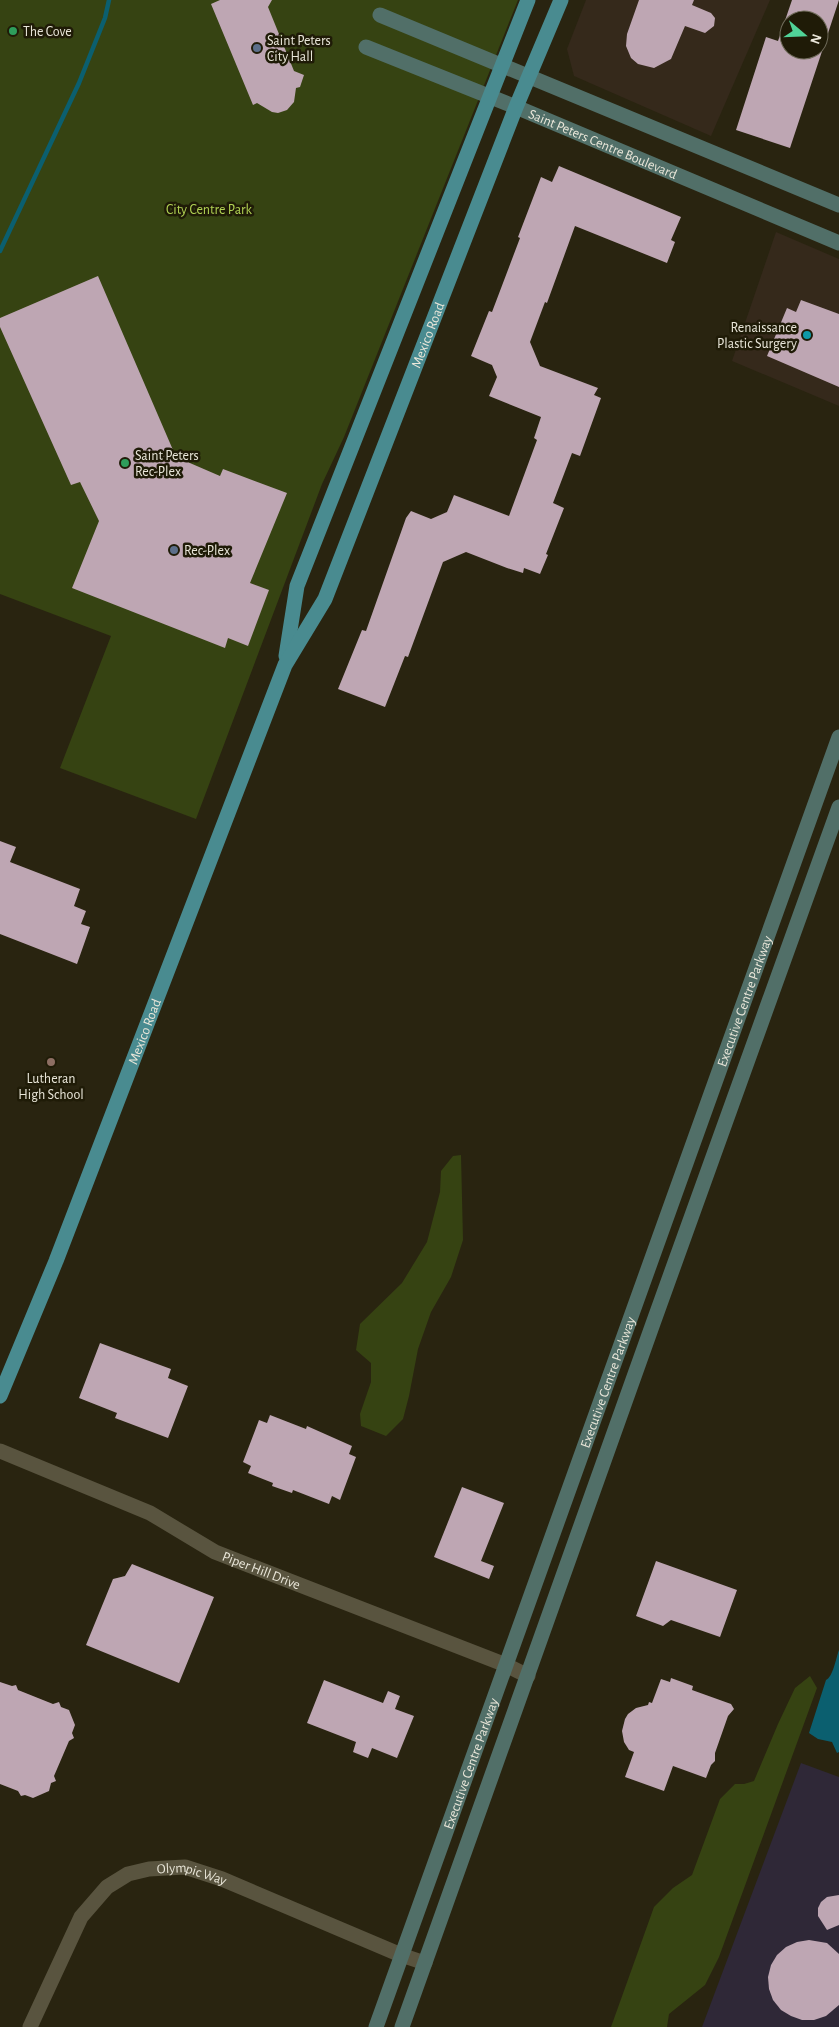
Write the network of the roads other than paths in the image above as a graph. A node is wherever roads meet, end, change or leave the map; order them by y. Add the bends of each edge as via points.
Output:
1 (528, 0) edge
2 (561, 0) edge
3 (380, 15) dead end
4 (366, 47) dead end
5 (502, 65) junction
6 (529, 76) junction
7 (489, 96) junction
8 (516, 108) junction
9 (839, 205) edge
10 (839, 243) edge
11 (285, 665) junction
12 (839, 737) edge
13 (839, 806) edge
14 (0, 1396) edge
15 (0, 1451) edge
16 (506, 1665) junction
17 (528, 1676) junction
18 (401, 1955) junction
19 (425, 1963) junction
20 (30, 2027) edge
21 (376, 2027) edge
22 (402, 2027) edge

1 - 5 main road, Mexico Road
2 - 6 main road, Mexico Road
3 - 5 street
4 - 7 street, Saint Peters Centre Boulevard
5 - 6 street
5 - 7 main road, Mexico Road
6 - 8 main road, Mexico Road
6 - 9 street
7 - 8 street, Saint Peters Centre Boulevard
7 - 11 main road, Mexico Road via 297,586
8 - 10 street, Saint Peters Centre Boulevard
8 - 11 main road, Mexico Road via 325,599
11 - 14 main road, Mexico Road via 56,1261
12 - 16 street, Executive Centre Parkway
13 - 17 street, Executive Centre Parkway
15 - 16 street, Piper Hill Drive via 150,1513 214,1552
16 - 17 street, Piper Hill Drive
16 - 18 street, Executive Centre Parkway
17 - 19 street, Executive Centre Parkway
18 - 19 street, Olympic Way
18 - 20 street, Olympic Way via 222,1879 185,1867 150,1868 128,1874 107,1887 81,1917
18 - 21 street, Executive Centre Parkway
19 - 22 street, Executive Centre Parkway

